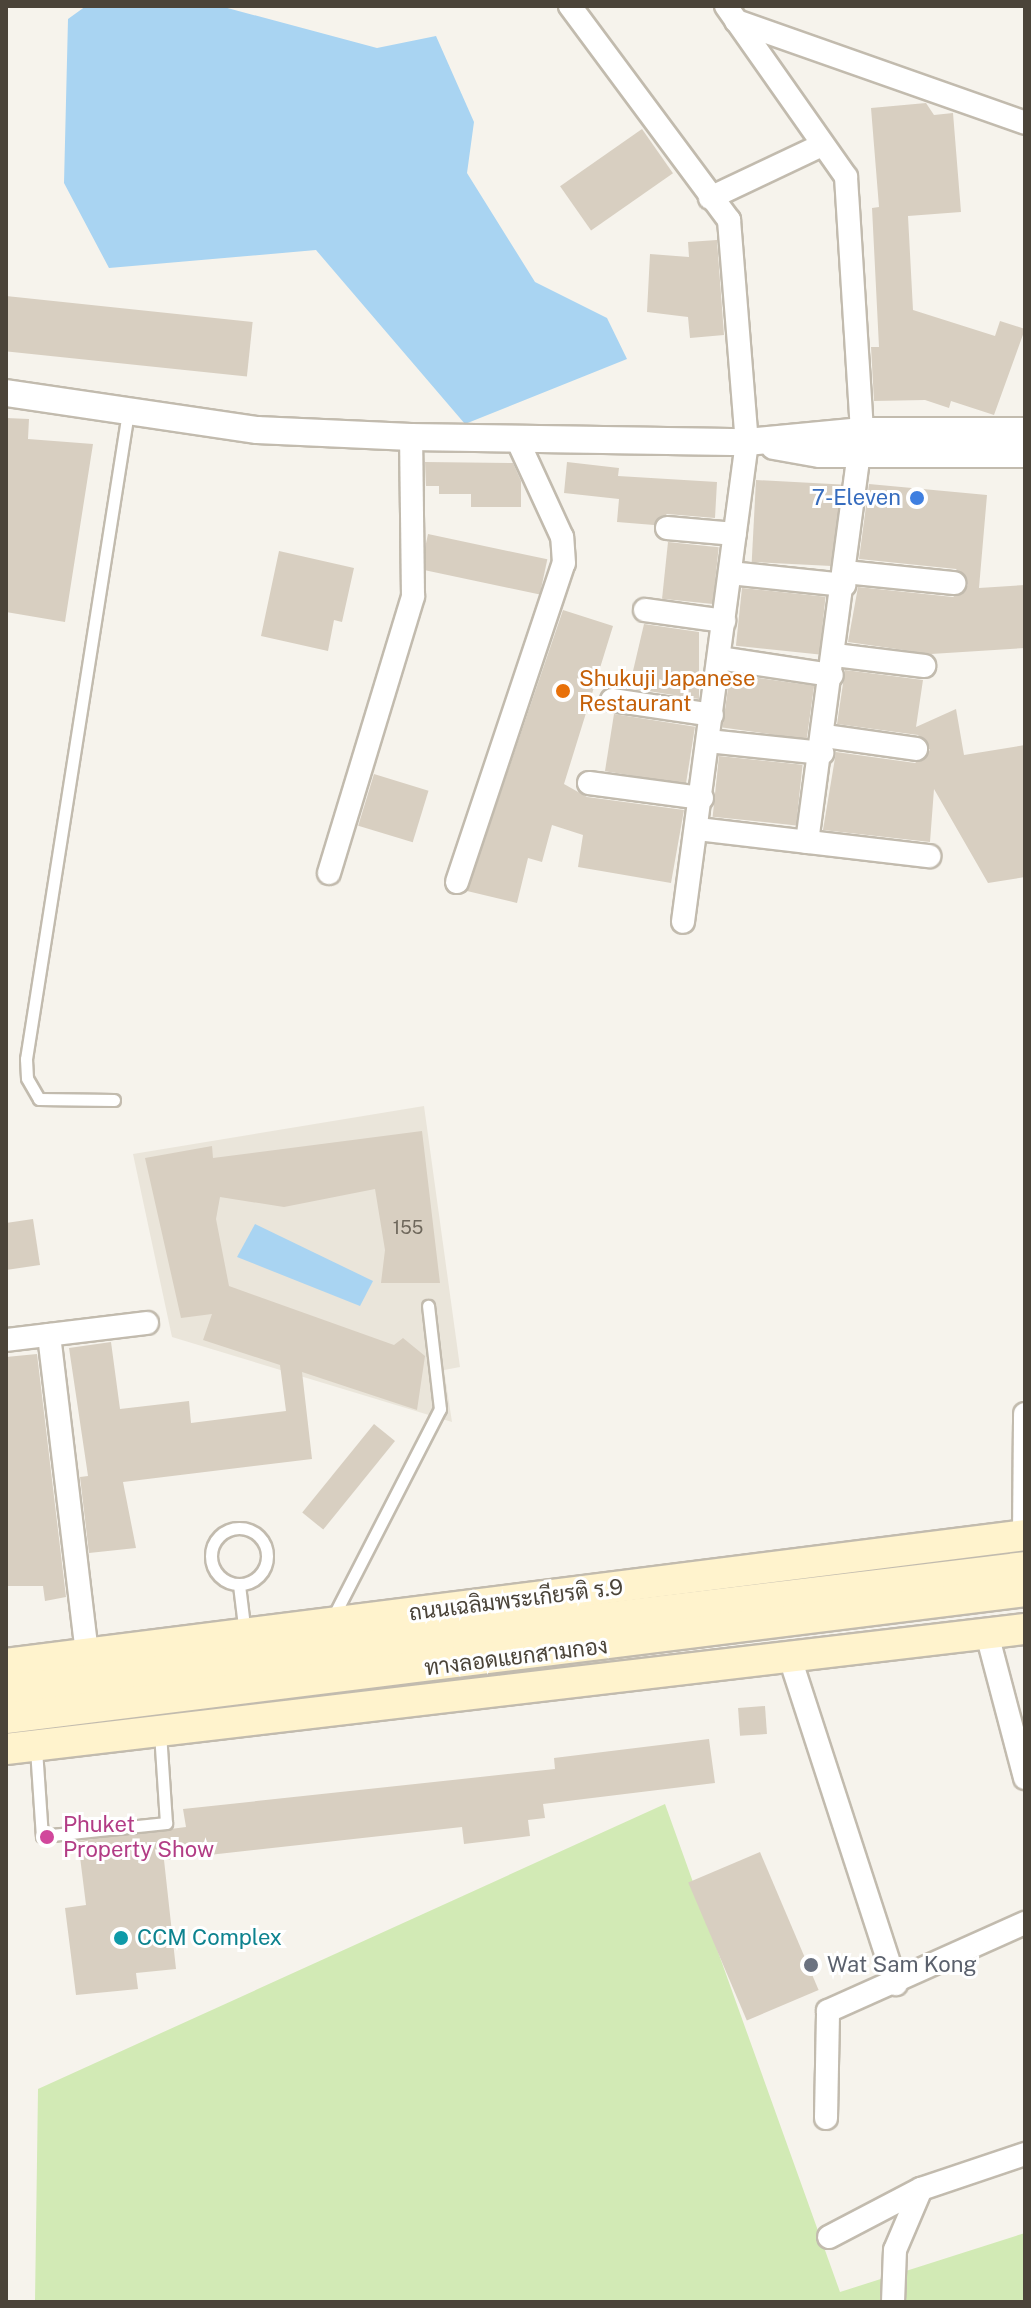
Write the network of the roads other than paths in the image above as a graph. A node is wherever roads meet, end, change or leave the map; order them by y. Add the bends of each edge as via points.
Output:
1 (570, 6) edge
2 (731, 13) edge
3 (1025, 123) edge
4 (820, 146) junction
5 (710, 198) junction
6 (6, 393) edge
7 (128, 411) junction
8 (1025, 431) edge
9 (411, 437) junction
10 (517, 439) junction
11 (747, 442) junction
12 (861, 442) junction
13 (1025, 454) edge
14 (667, 528) dead end
15 (735, 534) junction
16 (730, 573) junction
17 (844, 578) junction
18 (954, 583) dead end
19 (645, 610) dead end
20 (724, 621) junction
21 (719, 658) junction
22 (834, 665) junction
23 (924, 666) dead end
24 (612, 700) dead end
25 (712, 715) junction
26 (708, 741) junction
27 (824, 745) junction
28 (916, 749) dead end
29 (589, 783) dead end
30 (702, 798) junction
31 (698, 829) junction
32 (807, 842) junction
33 (929, 856) dead end
34 (329, 873) dead end
35 (457, 882) dead end
36 (683, 922) dead end
37 (114, 1100) dead end
38 (428, 1306) dead end
39 (147, 1323) dead end
40 (49, 1335) junction
41 (6, 1340) edge
42 (1025, 1414) edge
43 (1024, 1535) edge
44 (1025, 1567) edge
45 (239, 1585) junction
46 (1025, 1591) edge
47 (330, 1624) junction
48 (1025, 1629) edge
49 (987, 1634) junction
50 (246, 1635) junction
51 (87, 1654) junction
52 (790, 1658) junction
53 (6, 1664) edge
54 (6, 1690) edge
55 (1015, 1715) edge
56 (6, 1718) edge
57 (160, 1732) junction
58 (21, 1747) edge
59 (1025, 1778) edge
60 (1025, 1923) edge
61 (896, 1984) junction
62 (826, 2118) dead end
63 (1025, 2154) edge
64 (921, 2189) junction
65 (829, 2237) dead end
66 (893, 2302) edge

1 - 5 street
2 - 3 street
2 - 4 street
4 - 5 street
4 - 12 street via 846,177
5 - 11 street via 729,220
6 - 7 street
7 - 9 street via 257,430
7 - 37 lane via 26,1059 27,1078 39,1099
8 - 12 street
9 - 10 street
9 - 34 street via 413,596
10 - 11 street
10 - 35 street via 562,537 564,563
11 - 12 street
11 - 15 street
12 - 13 street
12 - 17 street
14 - 15 street
15 - 16 street
16 - 17 street
16 - 20 street
17 - 18 street
17 - 22 street
19 - 20 street
20 - 21 street
21 - 22 street
21 - 25 street
22 - 23 street
22 - 27 street
24 - 25 street
25 - 26 street
26 - 27 street
26 - 30 street
27 - 28 street
27 - 32 street
29 - 30 street
30 - 31 street
31 - 32 street
31 - 36 street
32 - 33 street
38 - 47 lane via 440,1409
39 - 40 street
40 - 41 street
40 - 51 street
42 - 43 street
43 - 47 main road, ถนนเฉลิมพระเกียรติ ร.9
44 - 54 main road, ทางลอดแยกสามกอง
45 - 45 lane via 256,1579 266,1564 266,1547 255,1532 238,1527 214,1543 211,1557 214,1571
45 - 50 lane
46 - 56 main road, ทางลอดแยกสามกอง
47 - 50 main road, ถนนเฉลิมพระเกียรติ ร.9
48 - 49 main road
49 - 52 main road
49 - 55 street
50 - 51 main road, ถนนเฉลิมพระเกียรติ ร.9
51 - 53 main road, ถนนเฉลิมพระเกียรติ ร.9
52 - 57 main road
52 - 61 street
55 - 59 street
57 - 58 main road
57 - 58 lane via 166,1823 42,1836
60 - 61 street
61 - 62 street via 828,2011
63 - 64 street
64 - 65 street
64 - 66 street via 895,2250

